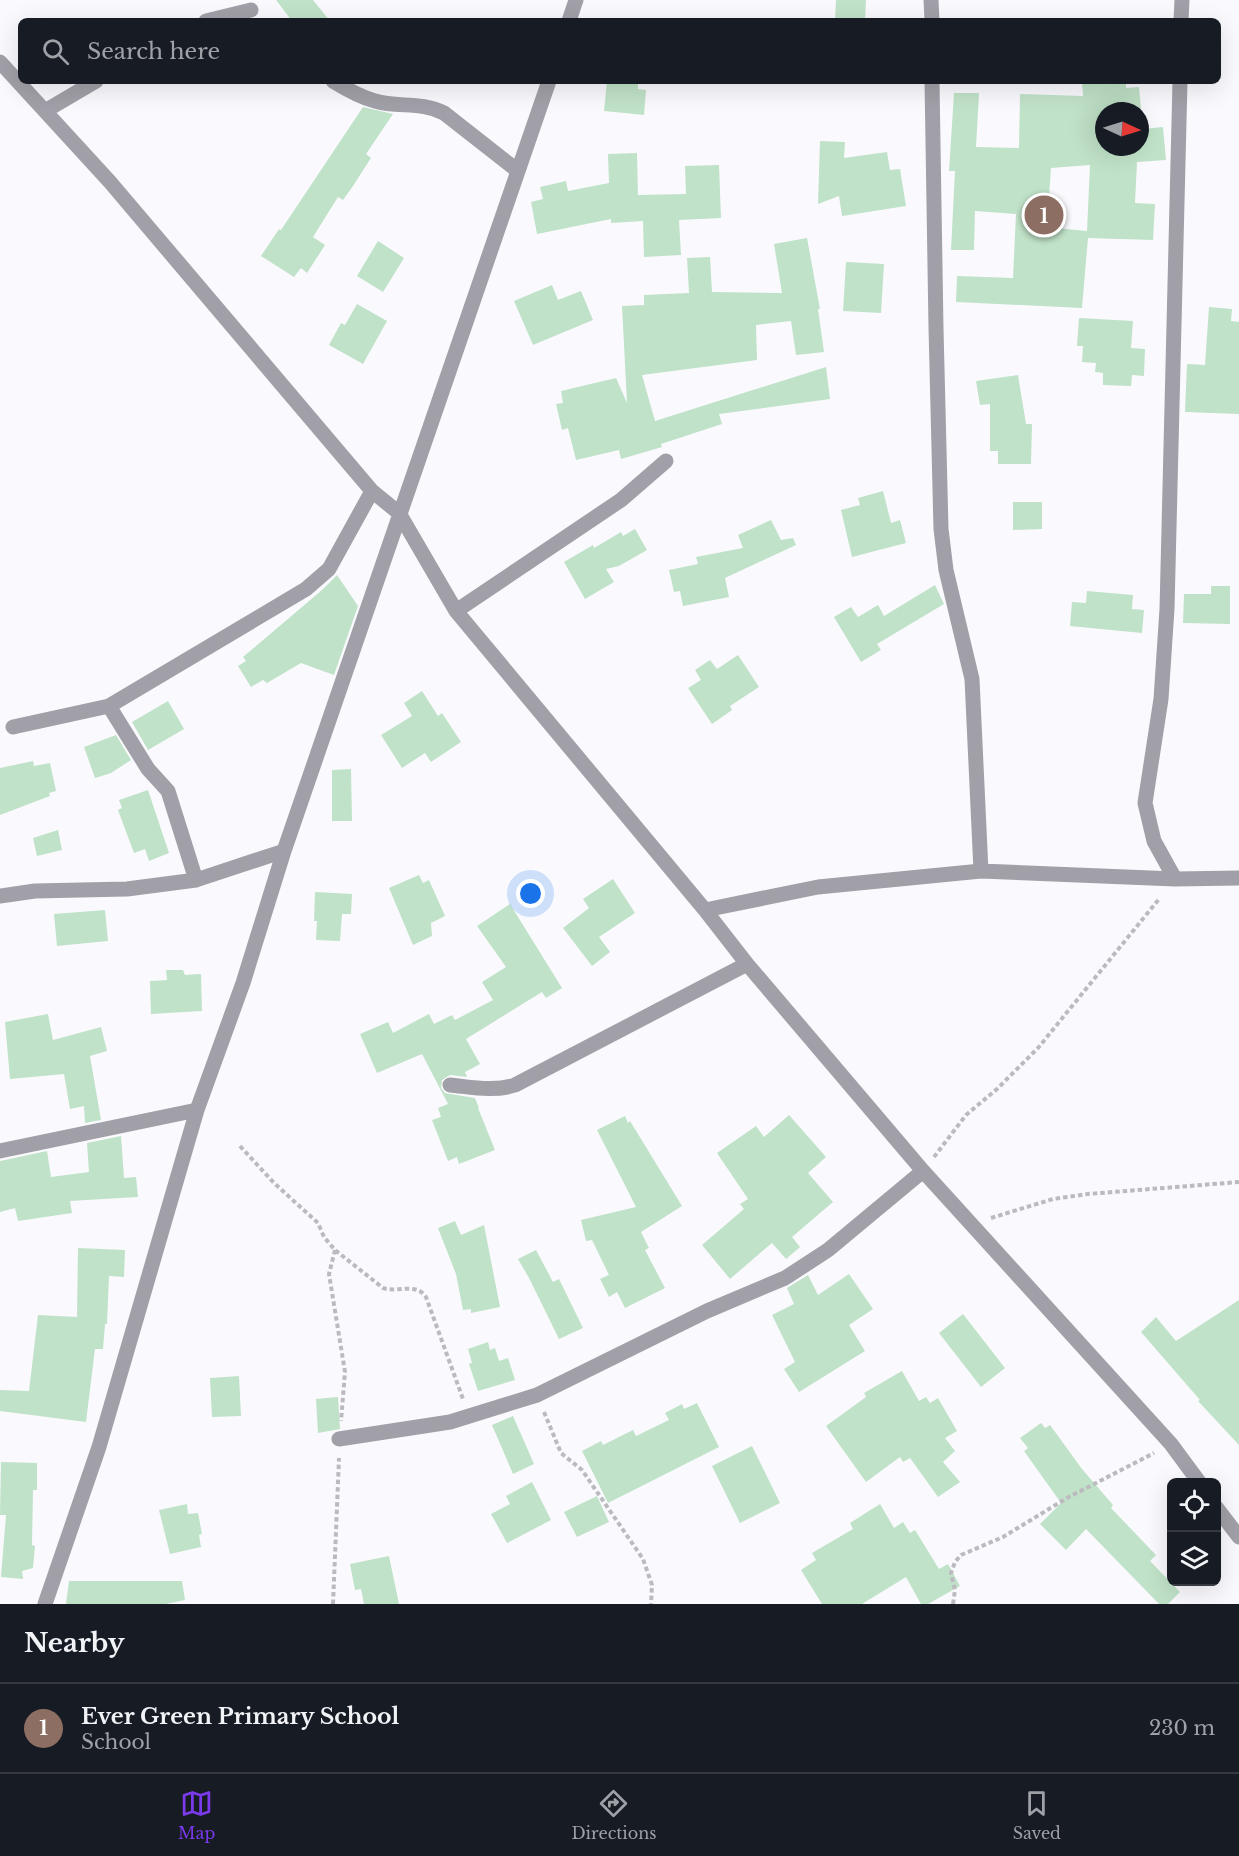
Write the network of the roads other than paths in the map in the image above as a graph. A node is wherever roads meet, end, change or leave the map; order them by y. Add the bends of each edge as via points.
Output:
1 (576, 0) edge
2 (931, 0) edge
3 (1182, 0) edge
4 (252, 10) edge
5 (219, 18) edge
6 (570, 18) edge
7 (932, 18) edge
8 (1181, 18) edge
9 (0, 62) edge
10 (18, 82) edge
11 (20, 84) edge
12 (91, 84) edge
13 (338, 84) edge
14 (548, 84) edge
15 (932, 84) edge
16 (1180, 84) edge
17 (45, 111) junction
18 (518, 171) junction
19 (666, 461) dead end
20 (372, 491) junction
21 (399, 513) junction
22 (456, 611) junction
23 (109, 706) junction
24 (13, 727) dead end
25 (284, 851) junction
26 (981, 871) junction
27 (1239, 878) edge
28 (1175, 879) junction
29 (196, 880) junction
30 (0, 896) edge
31 (705, 910) junction
32 (747, 964) junction
33 (450, 1085) dead end
34 (197, 1110) junction
35 (0, 1151) edge
36 (923, 1172) junction
37 (339, 1439) dead end
38 (1196, 1478) edge
39 (1221, 1514) edge
40 (1239, 1537) edge
41 (45, 1604) edge

1 - 6 street
2 - 7 street
3 - 8 street
4 - 5 street
9 - 10 street
11 - 17 street
12 - 17 street
13 - 18 street via 376,102 434,108
14 - 18 street
15 - 26 street via 941,529 946,570 972,679
16 - 28 street via 1167,609 1161,699 1145,803 1154,842
17 - 20 street
18 - 21 street
19 - 22 street via 621,500
20 - 21 street
20 - 23 street via 329,569 306,589
21 - 22 street
21 - 25 street
22 - 31 street
23 - 24 street
23 - 29 street via 148,769 168,791
25 - 29 street
25 - 34 street via 243,983
26 - 28 street
26 - 31 street via 818,887
27 - 28 street
29 - 30 street via 127,889 35,891
31 - 32 street
32 - 33 street via 505,1089
32 - 36 street
34 - 35 street
34 - 41 street via 99,1447
36 - 37 street via 828,1250 785,1278 707,1311 537,1395 450,1422
36 - 38 street via 1171,1444
39 - 40 street

